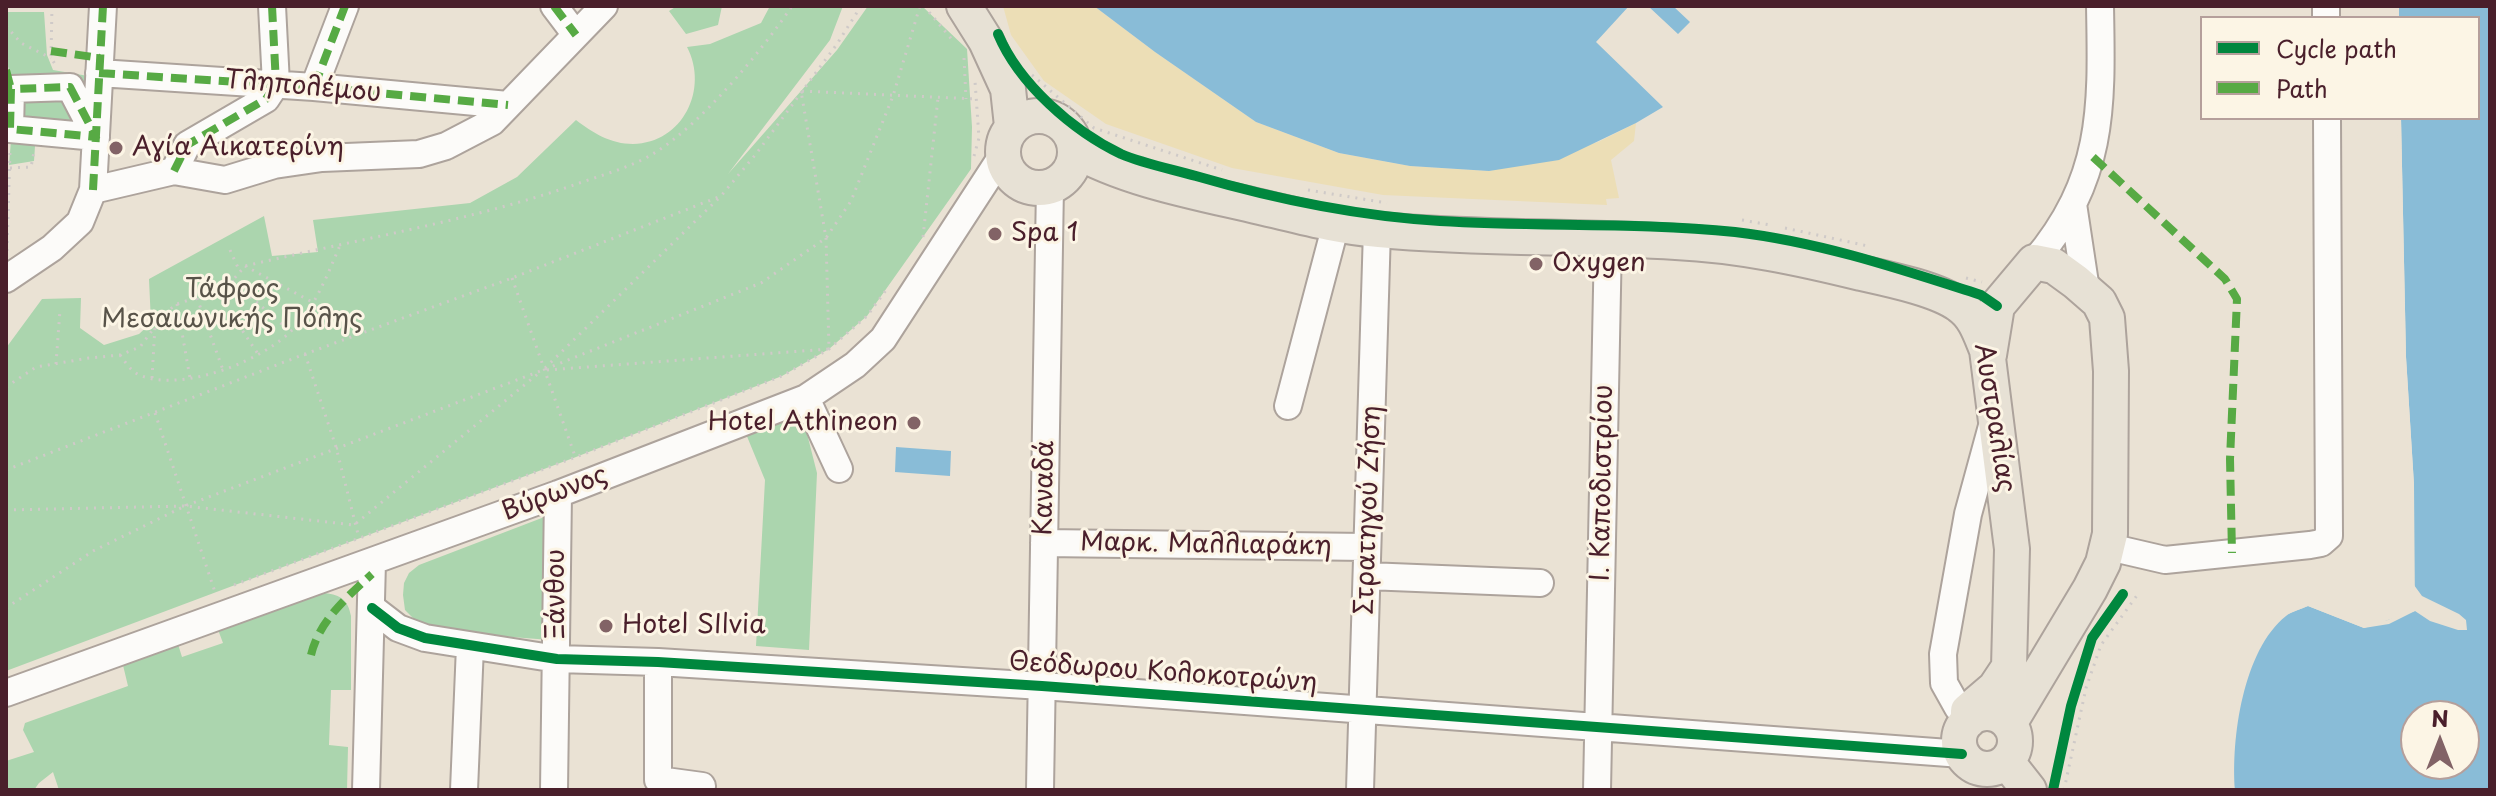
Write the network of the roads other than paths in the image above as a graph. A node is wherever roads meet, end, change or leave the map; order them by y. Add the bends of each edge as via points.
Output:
1 (103, 6) edge
2 (272, 6) edge
3 (345, 6) edge
4 (554, 6) edge
5 (604, 6) edge
6 (964, 6) edge
7 (2100, 6) edge
8 (576, 35) junction
9 (99, 73) junction
10 (8, 79) edge
11 (276, 84) junction
12 (314, 87) junction
13 (508, 105) junction
14 (2327, 120) edge
15 (96, 137) junction
16 (1000, 139) junction
17 (1080, 163) junction
18 (174, 171) junction
19 (93, 190) junction
20 (2073, 204) junction
21 (1383, 216) junction
22 (1336, 224) junction
23 (1608, 240) junction
24 (2034, 262) junction
25 (6, 279) edge
26 (2086, 290) junction
27 (1983, 298) junction
28 (806, 398) junction
29 (1288, 406) dead end
30 (1996, 411) junction
31 (839, 469) dead end
32 (558, 494) junction
33 (1044, 543) junction
34 (1367, 547) junction
35 (2109, 547) junction
36 (372, 562) junction
37 (1367, 576) junction
38 (1540, 583) dead end
39 (372, 608) junction
40 (470, 646) junction
41 (557, 659) junction
42 (658, 662) junction
43 (1042, 686) junction
44 (6, 693) edge
45 (1363, 708) junction
46 (2009, 724) junction
47 (1597, 726) junction
48 (1966, 748) edge
49 (2007, 762) junction
50 (702, 786) dead end
51 (366, 790) edge
52 (464, 790) edge
53 (554, 790) edge
54 (1040, 790) edge
55 (1360, 790) edge
56 (1597, 790) edge
57 (2029, 790) edge

1 - 9 street
2 - 11 street
3 - 12 street
4 - 8 street
5 - 8 street
6 - 16 main road via 1020,80
7 - 20 street via 2097,134 2086,179
8 - 13 street
9 - 11 street, Τληπολέμου
9 - 15 street
10 - 15 street via 70,87
10 - 15 street via 10,129
11 - 12 street, Τληπολέμου
11 - 18 street via 266,99 187,145
12 - 13 street, Τληπολέμου
13 - 18 street via 466,137 419,154 322,158 225,180
14 - 35 street via 2329,536 2321,543 2165,560
15 - 19 street
16 - 17 main road via 1057,120 1073,138
16 - 17 main road via 1007,171 1038,188
16 - 28 street, Βύρωνος via 883,339
17 - 22 main road, Αυστραλίας
17 - 33 street, Καναδά
18 - 19 street
19 - 25 street via 80,222
20 - 24 street
20 - 26 street
21 - 22 main road, Αυστραλίας
21 - 23 main road, Αυστραλίας
21 - 34 street, Στρατηγού Ζήση
22 - 29 street
23 - 27 main road, Αυστραλίας via 1701,244 1794,257 1896,281 1957,303
23 - 47 street, Ι. Καποδιστρίου
24 - 26 main road via 2054,266
24 - 27 main road
26 - 35 main road via 2099,302 2109,332
27 - 30 main road, Αυστραλίας via 1978,325
28 - 31 street
28 - 32 street, Βύρωνος
30 - 48 street via 1968,514 1942,661
30 - 48 main road, Αυστραλίας via 2012,549 2009,667
32 - 36 street, Βύρωνος
32 - 41 street, Ξάνθου
33 - 34 street, Μαρκ. Μαλλιαράκη
33 - 43 street, Καναδά
34 - 37 street, Στρατηγού Ζήση
35 - 46 main road via 2074,619
36 - 39 street
36 - 44 street, Βύρωνος
37 - 38 street
37 - 45 street, Στρατηγού Ζήση
39 - 40 street, Θεόδωρου Κολοκοτρώνη via 398,628
39 - 51 street
40 - 41 street, Θεόδωρου Κολοκοτρώνη
40 - 52 street
41 - 42 street, Θεόδωρου Κολοκοτρώνη
41 - 53 street, Ξάνθου
42 - 43 street, Θεόδωρου Κολοκοτρώνη
42 - 50 street via 658,780
43 - 45 street, Θεόδωρου Κολοκοτρώνη
43 - 54 street, Καναδά
45 - 47 street, Θεόδωρου Κολοκοτρώνη
45 - 55 street, Στρατηγού Ζήση
46 - 48 main road via 2001,716 1977,715
46 - 49 main road via 2016,738
47 - 48 street, Θεόδωρου Κολοκοτρώνη
47 - 56 street, Ι. Καποδιστρίου
48 - 49 main road via 1987,770
49 - 57 main road

